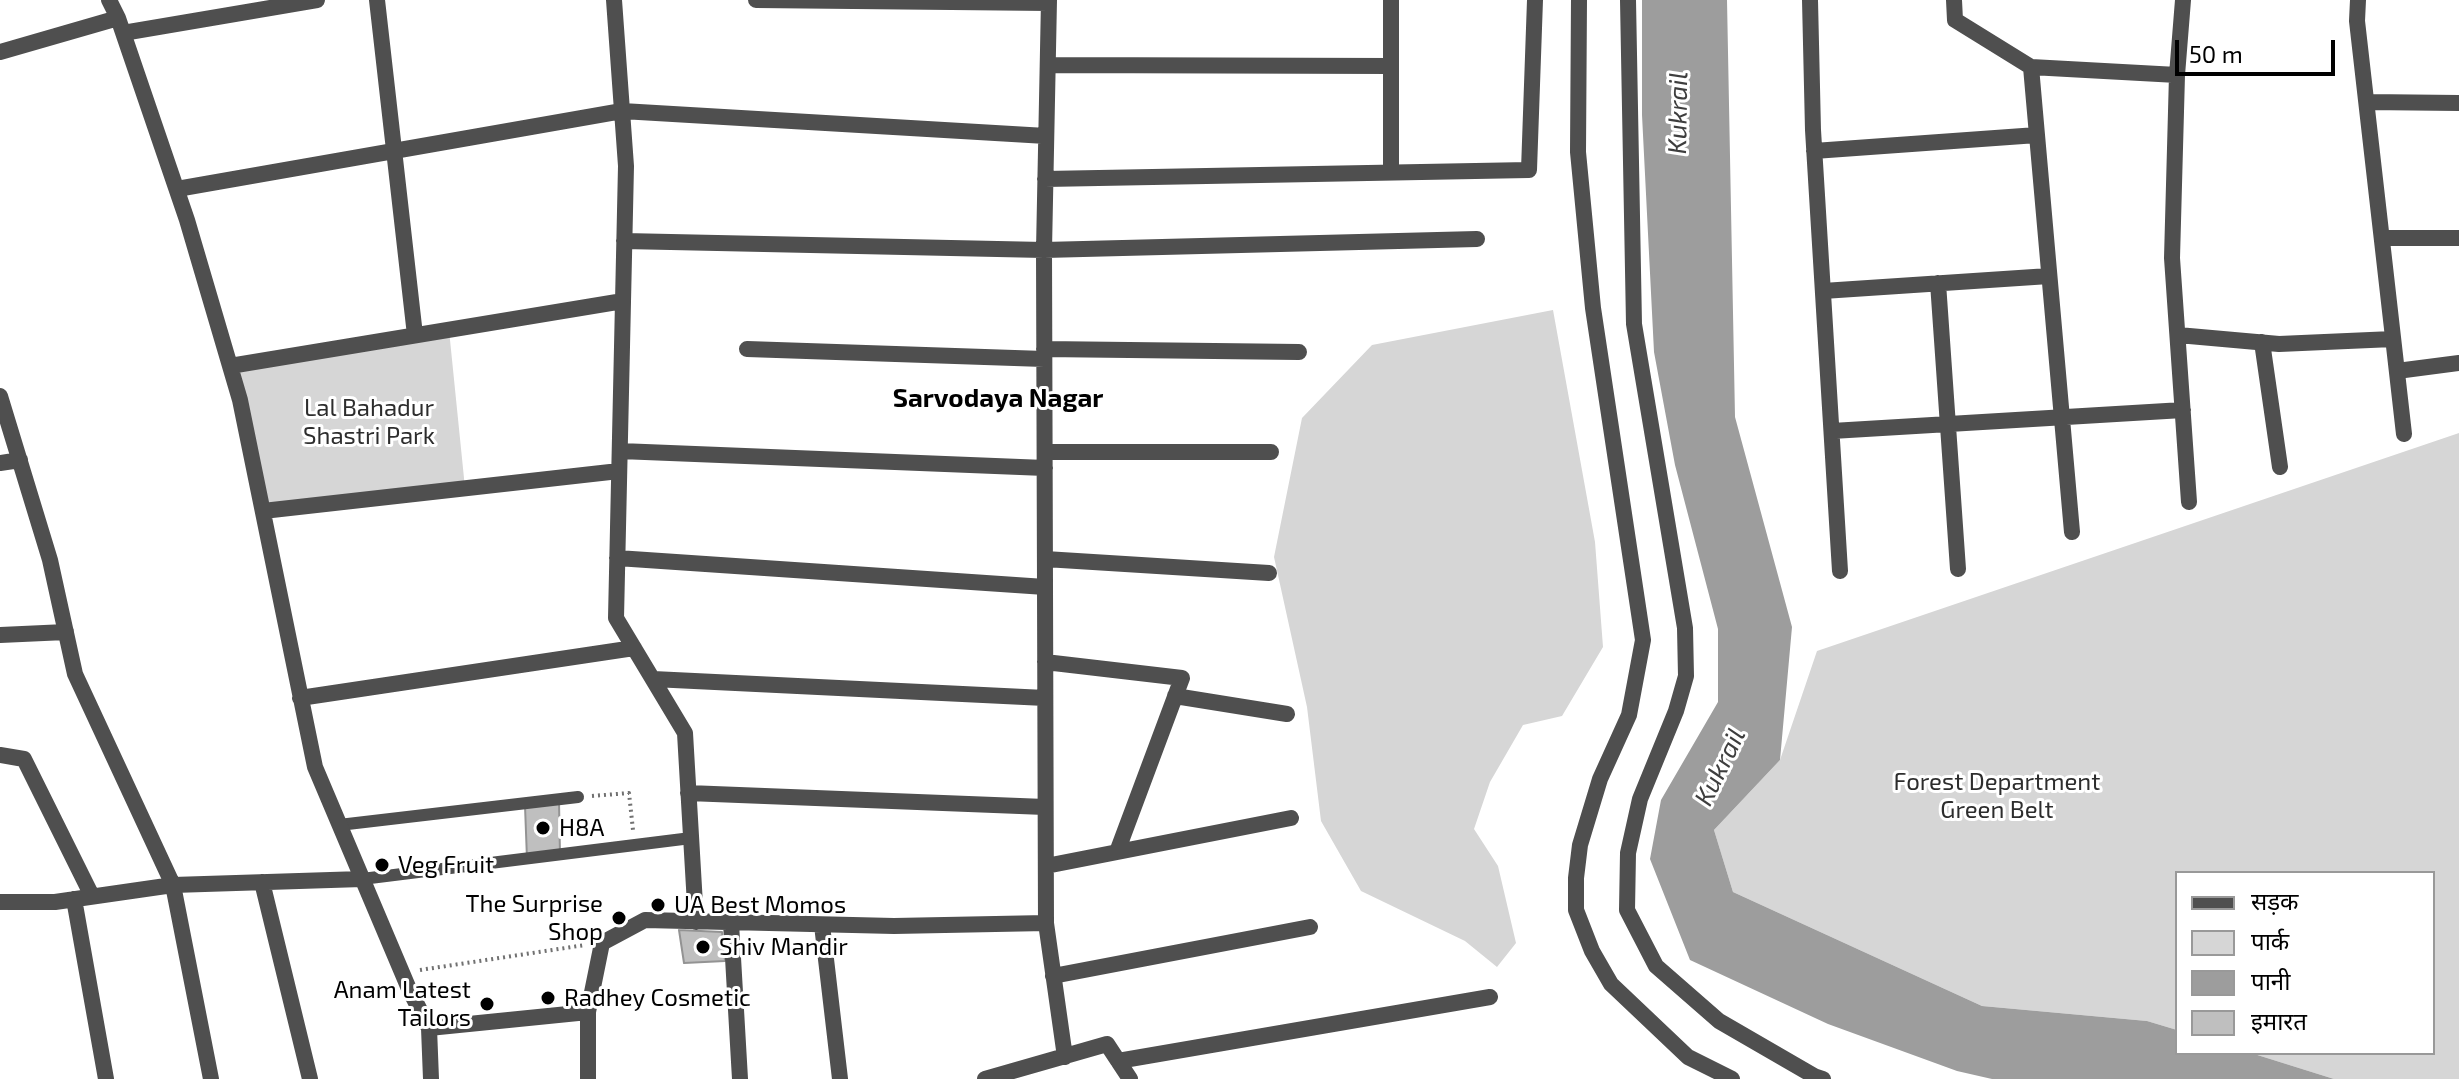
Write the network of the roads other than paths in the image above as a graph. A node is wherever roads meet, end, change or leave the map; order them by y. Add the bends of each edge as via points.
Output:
1 (109, 0) edge
2 (317, 0) edge
3 (377, 0) edge
4 (614, 0) edge
5 (756, 0) edge
6 (1391, 0) edge
7 (1535, 0) edge
8 (1579, 0) edge
9 (1628, 0) edge
10 (1810, 0) edge
11 (1954, 0) edge
12 (2183, 0) edge
13 (2358, 0) edge
14 (287, 2) edge
15 (1049, 2) edge
16 (120, 25) junction
17 (0, 52) edge
18 (1048, 65) junction
19 (1391, 66) junction
20 (2031, 67) junction
21 (2177, 75) junction
22 (2367, 102) junction
23 (2459, 103) edge
24 (622, 111) junction
25 (2037, 135) junction
26 (1046, 136) junction
27 (394, 151) junction
28 (1814, 151) junction
29 (1391, 172) junction
30 (1045, 179) junction
31 (177, 189) junction
32 (2382, 238) junction
33 (2459, 238) edge
34 (1477, 239) dead end
35 (624, 241) junction
36 (1044, 250) junction
37 (2049, 276) junction
38 (1938, 283) junction
39 (1823, 291) junction
40 (623, 301) junction
41 (415, 335) junction
42 (2178, 335) junction
43 (2393, 339) junction
44 (2262, 342) junction
45 (747, 349) dead end
46 (1299, 352) dead end
47 (1044, 354) junction
48 (2459, 363) edge
49 (230, 366) junction
50 (2397, 371) junction
51 (0, 396) edge
52 (2183, 410) junction
53 (2062, 417) junction
54 (1948, 424) junction
55 (1832, 431) junction
56 (2404, 434) dead end
57 (620, 451) junction
58 (1271, 452) dead end
59 (20, 460) junction
60 (1045, 460) junction
61 (0, 463) edge
62 (2280, 467) dead end
63 (619, 471) junction
64 (2189, 502) dead end
65 (263, 511) junction
66 (2072, 532) dead end
67 (617, 558) junction
68 (1045, 559) junction
69 (1958, 569) dead end
70 (1840, 571) dead end
71 (1269, 573) dead end
72 (1045, 587) junction
73 (66, 632) junction
74 (0, 635) edge
75 (634, 648) junction
76 (1045, 662) junction
77 (653, 679) junction
78 (1175, 696) junction
79 (300, 698) junction
80 (1045, 698) junction
81 (1287, 714) dead end
82 (0, 755) edge
83 (688, 793) junction
84 (578, 797) road end
85 (1045, 807) junction
86 (1291, 818) dead end
87 (339, 825) junction
88 (691, 838) junction
89 (1117, 852) junction
90 (1046, 866) junction
91 (362, 879) junction
92 (262, 882) junction
93 (173, 885) junction
94 (92, 896) junction
95 (74, 899) junction
96 (0, 902) edge
97 (696, 922) junction
98 (731, 923) junction
99 (1046, 923) junction
100 (822, 925) junction
101 (1310, 927) dead end
102 (1053, 976) junction
103 (1490, 997) dead end
104 (588, 1012) junction
105 (429, 1028) junction
106 (1065, 1057) junction
107 (1118, 1061) junction
108 (106, 1079) edge
109 (211, 1079) edge
110 (310, 1079) edge
111 (431, 1079) edge
112 (588, 1079) edge
113 (740, 1079) edge
114 (840, 1079) edge
115 (985, 1079) edge
116 (1130, 1079) edge
117 (1732, 1079) edge
118 (1823, 1079) edge

1 - 16 street
2 - 14 street
3 - 27 street
4 - 24 street
5 - 15 street
6 - 19 street
7 - 29 street via 1529,170
8 - 117 street via 1578,152 1593,308 1643,640 1629,715 1600,779 1580,845 1576,910 1611,984 1688,1057
9 - 118 street via 1634,324 1685,628 1686,676 1640,799 1628,853 1627,910 1656,966 1719,1021
10 - 28 street
11 - 20 street via 1955,20
12 - 21 street
13 - 22 street
14 - 16 street
15 - 18 street
16 - 17 street
16 - 31 street
18 - 19 street
18 - 26 street
19 - 29 street
20 - 21 street
20 - 25 street
21 - 42 street via 2172,258
22 - 23 street
22 - 32 street
24 - 26 street
24 - 27 street
24 - 35 street
25 - 28 street
25 - 37 street
26 - 30 street
27 - 31 street
27 - 41 street
28 - 39 street
29 - 30 street
30 - 36 street
31 - 49 street
32 - 33 street
32 - 43 street
34 - 36 street
35 - 36 street
35 - 40 street
36 - 47 street
37 - 38 street
37 - 53 street
38 - 39 street
38 - 54 street
39 - 55 street
40 - 41 street
40 - 57 street
41 - 49 street
42 - 44 street
42 - 52 street
43 - 44 street
43 - 50 street
44 - 62 street
45 - 47 street
46 - 47 street
47 - 60 street
48 - 50 street
49 - 65 street
50 - 56 street
51 - 59 street
52 - 53 street
52 - 64 street
53 - 54 street
53 - 66 street
54 - 55 street
54 - 69 street
55 - 70 street
57 - 60 street
57 - 63 street
58 - 60 street
59 - 61 street
59 - 73 street
60 - 68 street
63 - 65 street
63 - 67 street
65 - 79 street
67 - 72 street
67 - 75 street via 616,618
68 - 71 street
68 - 72 street
72 - 76 street
73 - 74 street
73 - 93 street via 75,674
75 - 77 street
75 - 79 street
76 - 78 street via 1182,678
76 - 80 street
77 - 80 street
77 - 83 street via 685,733
78 - 81 street
78 - 89 street
79 - 87 street via 315,767
80 - 85 street
82 - 94 street via 24,759
83 - 85 street
83 - 88 street
84 - 87 lane
85 - 90 street
86 - 89 street
87 - 91 street
88 - 91 lane
88 - 97 street
89 - 90 street
90 - 99 street
91 - 92 street
91 - 105 street
92 - 93 street
92 - 110 street
93 - 94 street
93 - 109 street
94 - 95 street
95 - 96 street
95 - 108 street
97 - 98 street
97 - 104 street via 645,920 602,943
98 - 100 street
98 - 113 street
99 - 100 street
99 - 102 street
100 - 114 street
101 - 102 street
102 - 106 street
103 - 107 street
104 - 105 street
104 - 112 street
105 - 111 street
106 - 107 street via 1107,1044
106 - 115 street
107 - 116 street

